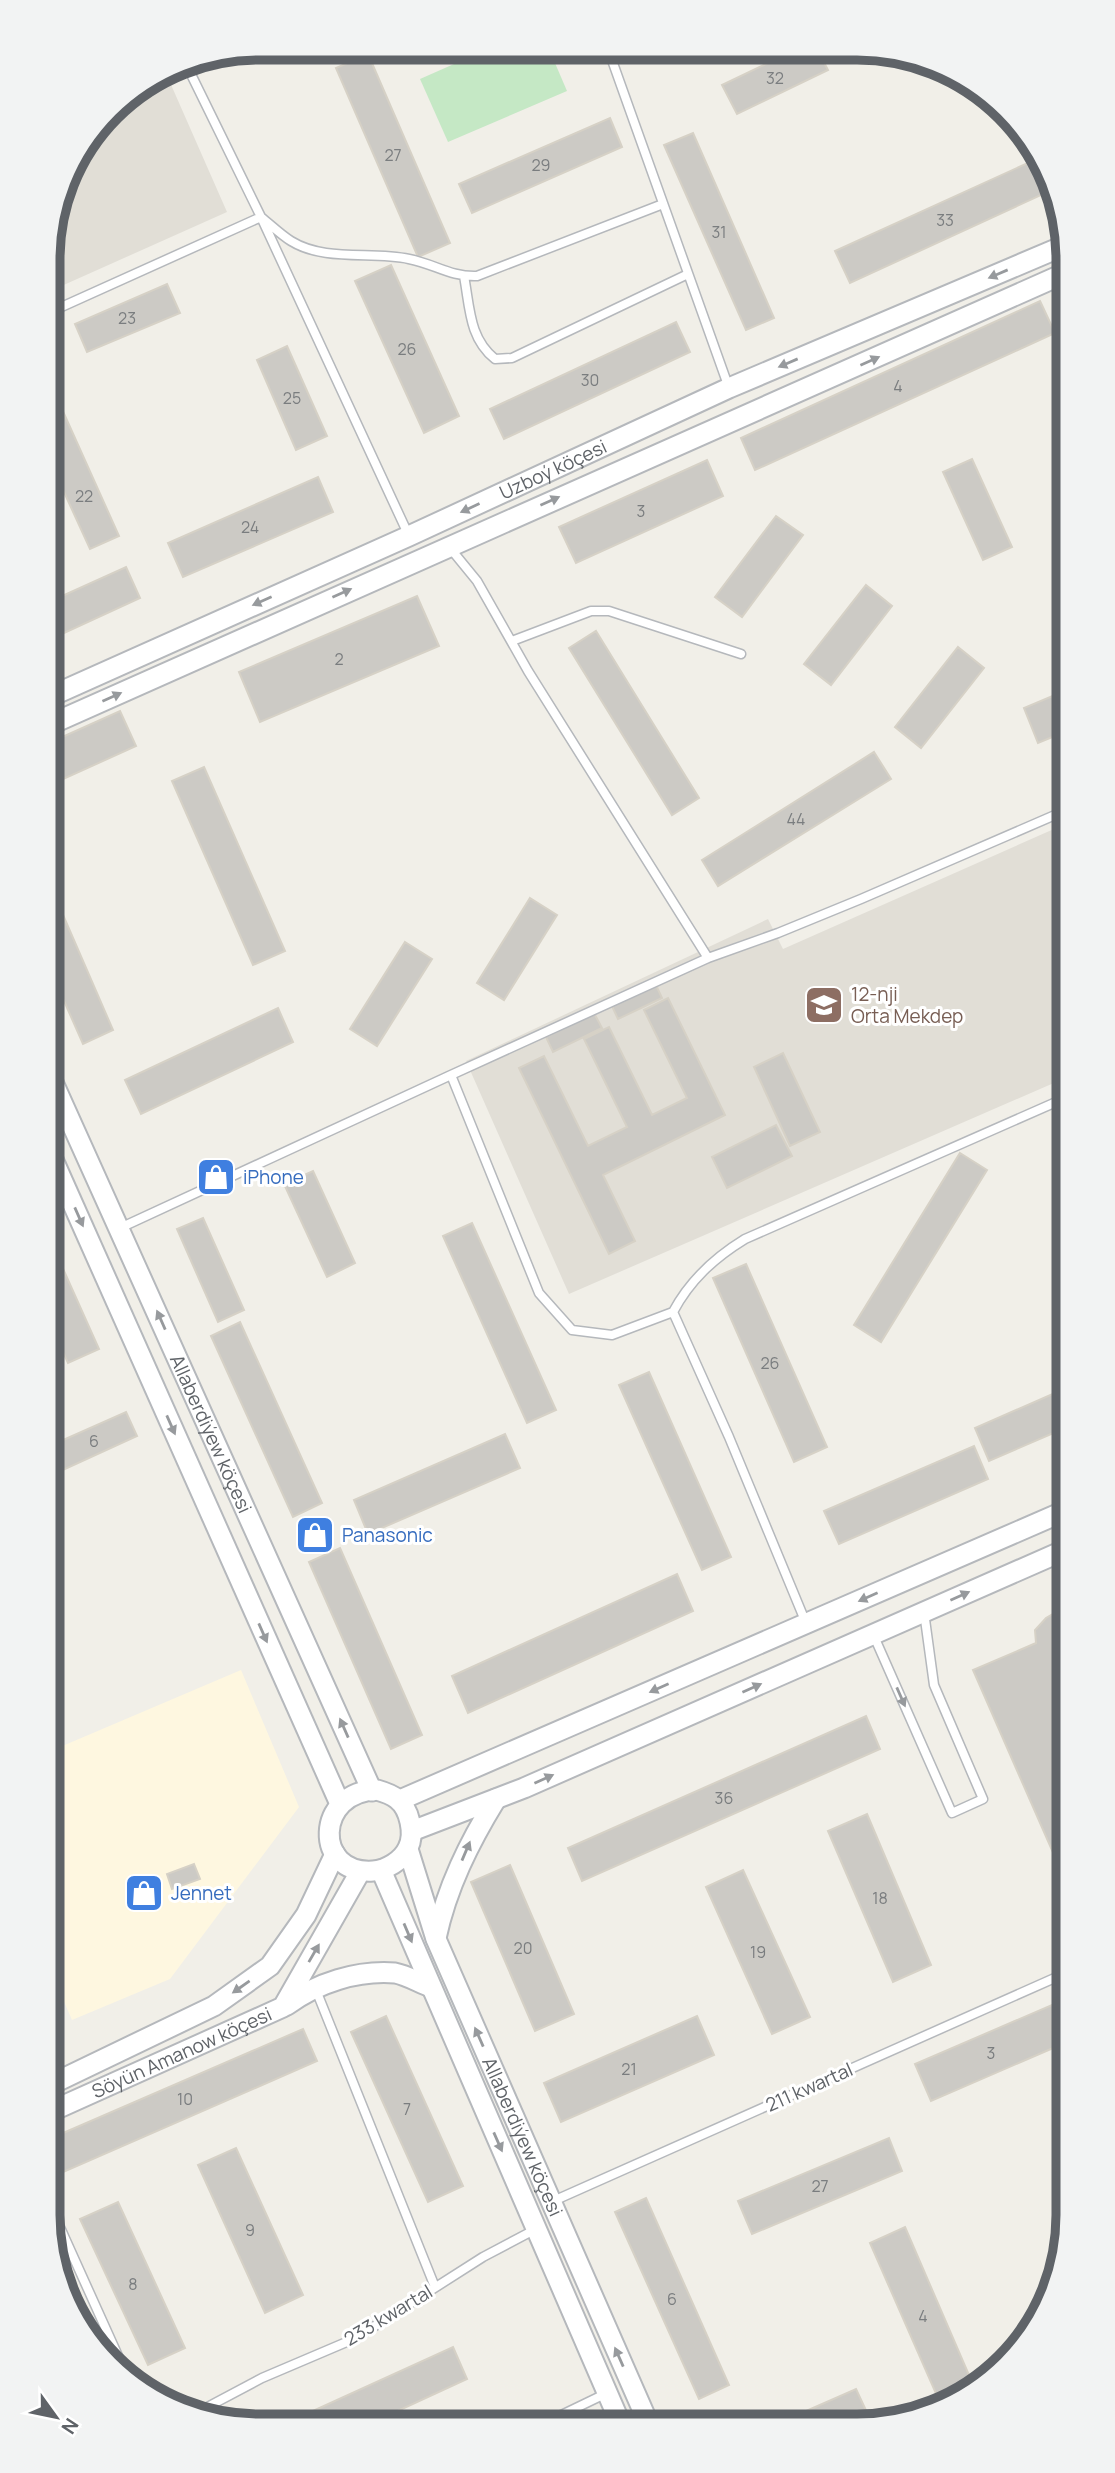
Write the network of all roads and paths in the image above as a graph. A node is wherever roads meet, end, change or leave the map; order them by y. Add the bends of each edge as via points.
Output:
1 (612, 60) edge
2 (190, 72) edge
3 (663, 204) junction
4 (261, 217) junction
5 (1055, 249) edge
6 (688, 274) junction
7 (464, 276) junction
8 (1056, 277) edge
9 (60, 308) edge
10 (729, 388) junction
11 (409, 536) junction
12 (449, 545) junction
13 (512, 642) junction
14 (741, 654) dead end
15 (60, 692) edge
16 (60, 719) edge
17 (1056, 815) edge
18 (708, 958) junction
19 (451, 1075) junction
20 (60, 1098) edge
21 (1056, 1102) edge
22 (60, 1175) edge
23 (120, 1228) junction
24 (673, 1312) junction
25 (1055, 1515) edge
26 (1055, 1554) edge
27 (924, 1612) junction
28 (807, 1624) junction
29 (873, 1634) junction
30 (372, 1791) junction
31 (496, 1799) junction
32 (400, 1800) junction
33 (340, 1804) junction
34 (410, 1840) junction
35 (335, 1854) junction
36 (381, 1871) junction
37 (360, 1872) junction
38 (436, 1939) junction
39 (1055, 1978) edge
40 (431, 1987) junction
41 (314, 1988) junction
42 (283, 2007) junction
43 (60, 2080) edge
44 (60, 2107) edge
45 (551, 2202) junction
46 (60, 2226) edge
47 (536, 2229) junction
48 (435, 2287) junction
49 (118, 2354) edge
50 (607, 2393) junction
51 (208, 2407) edge
52 (563, 2414) edge
53 (616, 2414) edge
54 (644, 2414) edge

1 - 3 lane
2 - 4 lane
3 - 6 lane
3 - 7 lane via 477,276
4 - 7 lane via 292,242 321,252 404,258
4 - 9 lane
4 - 11 lane
5 -> 10 street, Uzboý köçesi
6 - 7 lane via 512,358 495,359 476,337
6 - 10 lane
12 -> 8 street, Uzboý köçesi
10 -> 11 street, Uzboý köçesi
11 -> 15 street, Uzboý köçesi
12 - 13 lane via 477,581
16 -> 12 street, Uzboý köçesi
13 - 14 lane via 591,611 609,611
13 - 18 lane
17 - 18 lane via 849,904
18 - 19 lane
19 - 23 lane
19 - 24 lane via 539,1293 572,1330 612,1335
20 - 23 street, Allaberdiýew köçesi
21 - 24 lane via 745,1239 719,1256 685,1290
22 -> 33 street, Allaberdiýew köçesi
30 -> 23 street, Allaberdiýew köçesi
24 - 28 lane
25 -> 28 street
27 -> 26 street
27 - 29 street
29 -> 27 lane via 952,1813 983,1799 934,1685
28 -> 32 street
31 -> 29 street
30 - 32 street
30 - 33 street via 354,1794
31 - 34 street
38 -> 31 street via 442,1910 469,1843
32 - 34 street via 411,1823
33 - 35 street via 328,1836
34 - 36 street via 391,1866
34 - 38 street, Allaberdiýew köçesi
35 - 37 street via 345,1866
35 -> 43 street, Söyün Amanow köçesi via 306,1915 270,1966 214,2006
36 - 37 street
36 -> 40 street, Allaberdiýew köçesi
42 -> 37 street, Söyün Amanow köçesi
45 -> 38 street, Allaberdiýew köçesi
39 - 45 lane, 211 kwartal
40 - 41 street via 397,1973 357,1975
40 -> 47 street, Allaberdiýew köçesi
41 - 42 street
41 - 48 lane
42 - 44 street, Söyün Amanow köçesi
54 -> 45 street, Allaberdiýew köçesi
46 - 49 lane
47 - 48 lane, 233 kwartal
47 - 50 street, Allaberdiýew köçesi
48 - 51 lane, 233 kwartal via 356,2338
50 - 52 lane
50 - 53 street, Allaberdiýew köçesi

